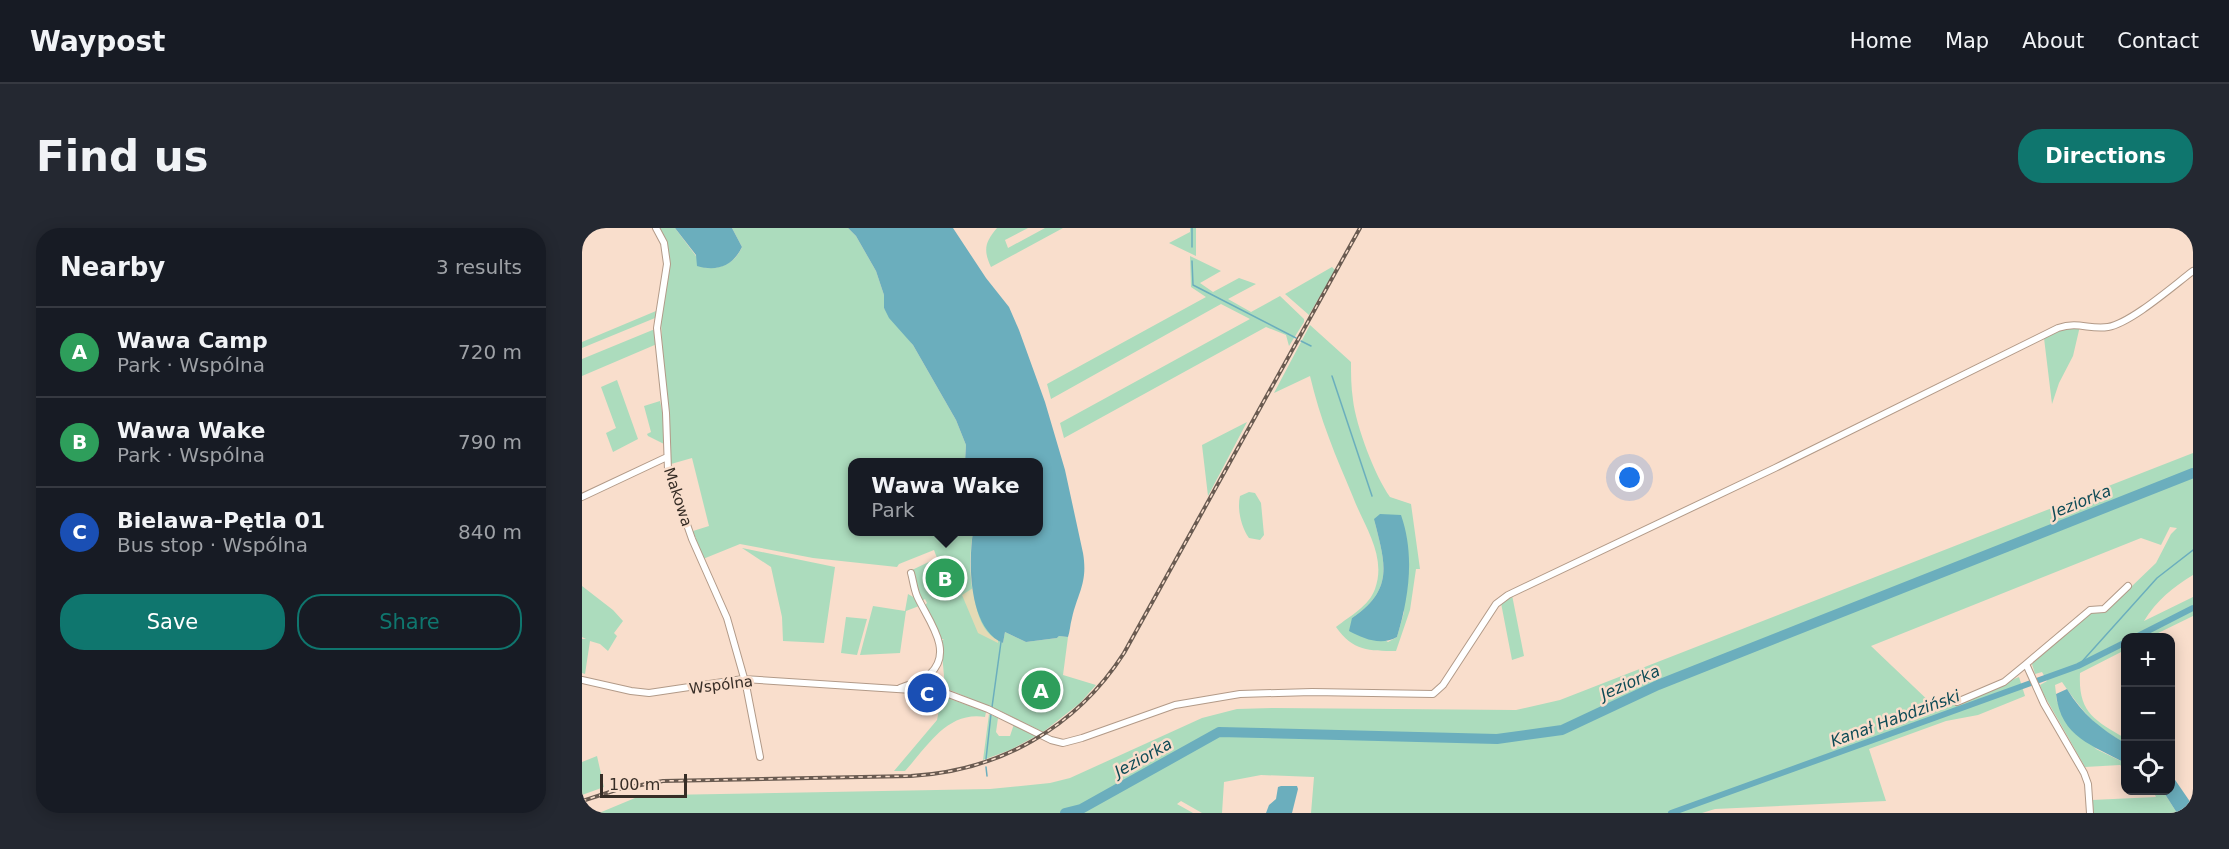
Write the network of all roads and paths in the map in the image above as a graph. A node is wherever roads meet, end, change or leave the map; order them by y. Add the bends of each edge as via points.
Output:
1 (656, 228) edge
2 (2193, 271) edge
3 (667, 457) junction
4 (582, 497) edge
5 (910, 573) dead end
6 (2128, 586) dead end
7 (2026, 664) junction
8 (742, 679) junction
9 (582, 680) edge
10 (897, 689) junction
11 (1957, 702) dead end
12 (760, 757) dead end
13 (2090, 813) edge

1 - 3 street, Makowa via 664,243 667,264 657,328
2 - 10 street, Wspólna via 2123,322 2108,327 2079,324 2058,328 1508,595 1496,604 1443,685 1433,694 1240,694 1174,705 1078,740 1055,742 943,692
3 - 4 street
3 - 8 street, Makowa via 671,483 727,618
5 - 10 street, Wspólna via 939,640 940,657 928,676
6 - 7 street via 2104,609 2090,610
7 - 11 street via 2004,682
7 - 13 street via 2084,773
8 - 9 street, Wspólna via 657,693
8 - 10 street, Wspólna
8 - 12 street, Makowa

